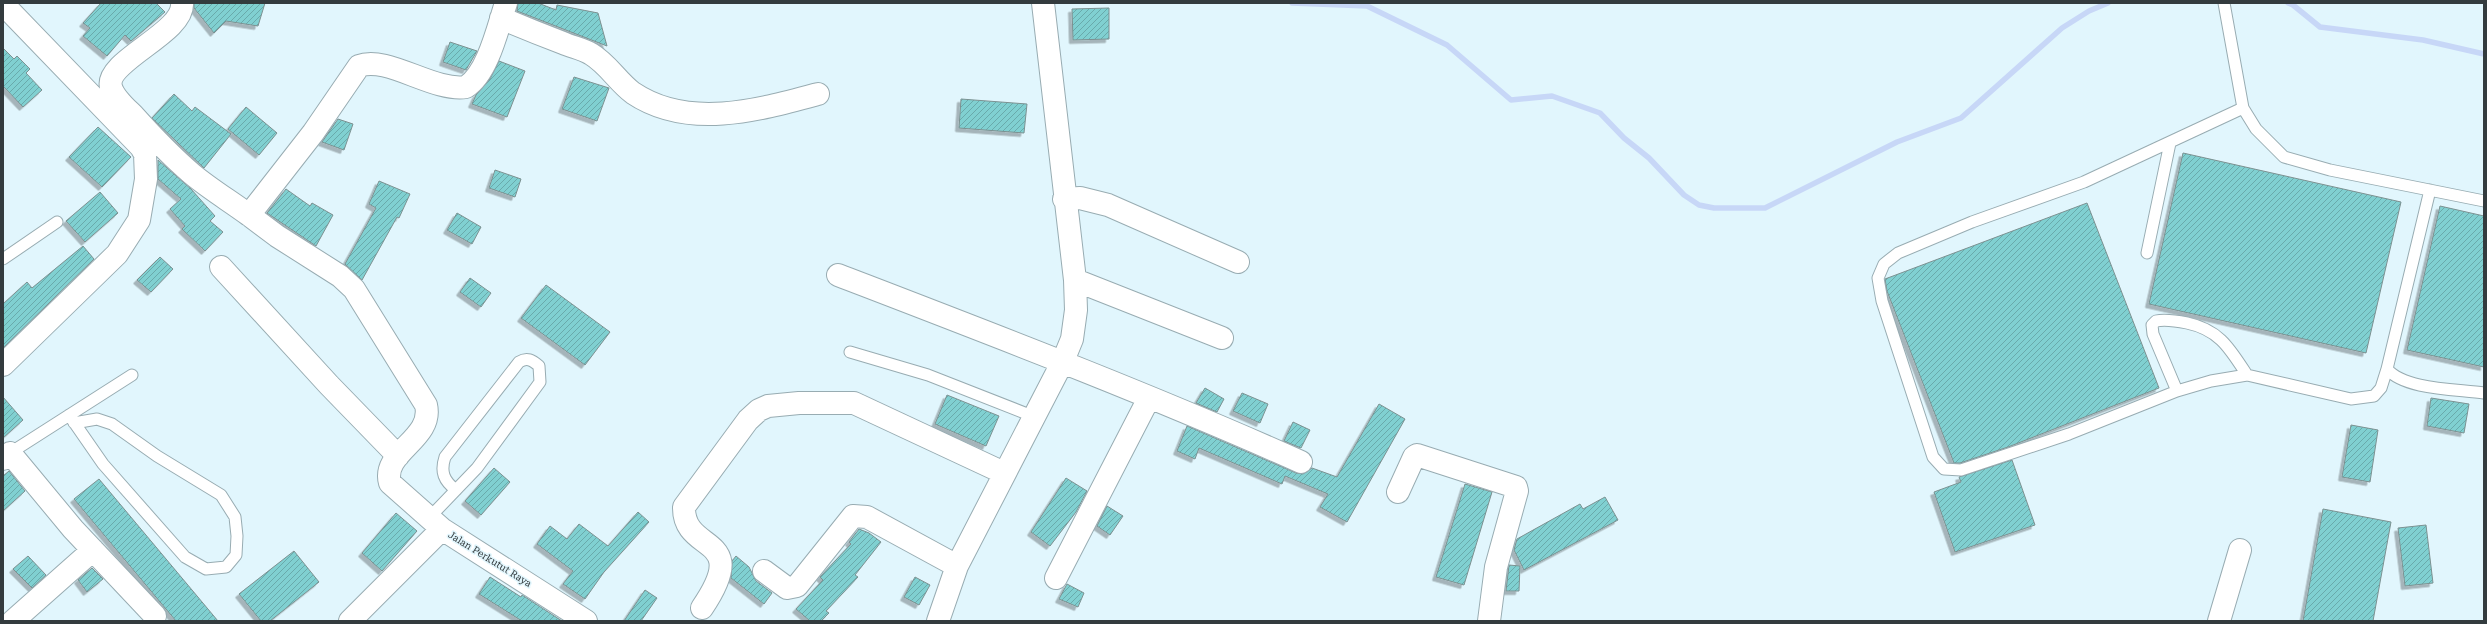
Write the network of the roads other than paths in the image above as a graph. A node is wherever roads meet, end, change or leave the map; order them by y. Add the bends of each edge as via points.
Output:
1 (182, 3) edge
2 (1043, 3) edge
3 (3, 4) edge
4 (2225, 6) edge
5 (504, 11) edge
6 (818, 94) dead end
7 (2243, 108) junction
8 (2170, 143) junction
9 (2430, 190) junction
10 (1064, 199) junction
11 (2484, 201) edge
12 (249, 215) junction
13 (57, 222) dead end
14 (2147, 253) dead end
15 (3, 260) edge
16 (1238, 262) dead end
17 (221, 267) dead end
18 (838, 275) dead end
19 (1075, 280) junction
20 (1222, 338) dead end
21 (850, 352) dead end
22 (1063, 361) junction
23 (3, 365) edge
24 (2387, 369) junction
25 (132, 375) dead end
26 (2248, 375) junction
27 (2177, 391) junction
28 (2484, 393) edge
29 (1149, 398) junction
30 (1035, 417) junction
31 (71, 419) junction
32 (7, 456) edge
33 (398, 456) junction
34 (1301, 462) dead end
35 (1004, 473) junction
36 (456, 490) junction
37 (1398, 492) dead end
38 (435, 523) junction
39 (93, 550) junction
40 (2240, 550) dead end
41 (957, 566) junction
42 (764, 571) dead end
43 (1056, 578) dead end
44 (702, 608) dead end
45 (152, 618) edge
46 (576, 618) edge
47 (13, 621) edge
48 (350, 621) edge
49 (938, 621) edge
50 (1489, 621) edge
51 (2219, 621) edge

1 - 12 street via 182,12 178,17 111,76 111,87 117,98 192,174
2 - 10 street
3 - 23 street via 137,142 145,154 146,179 139,220 117,254
4 - 7 lane
5 - 6 street via 590,52 606,63 615,77 633,92 675,111 726,114 782,104
5 - 12 street via 493,44 478,76 466,87 450,87 373,64 359,66 313,133
7 - 8 lane
7 - 9 lane via 2256,129 2284,157 2330,170
8 - 14 lane
8 - 27 lane via 2084,182 1972,222 1898,253 1884,264 1878,278 1882,301 1933,457 1944,469 1961,470 2069,434
9 - 11 lane
9 - 24 lane
10 - 16 street via 1080,198 1108,205
10 - 19 street
12 - 33 street via 276,236 340,276 354,289 368,309 426,405 429,415 426,425
13 - 15 lane
17 - 33 street
18 - 22 street
19 - 20 street
19 - 22 street via 1076,310 1072,338
21 - 30 lane via 928,375
22 - 29 street
22 - 30 street
24 - 26 lane via 2381,388 2374,396 2351,399
24 - 28 lane via 2393,376 2405,382
25 - 31 lane
26 - 27 lane via 2211,381
26 - 27 lane via 2233,353 2212,331 2177,321 2156,321 2152,325 2153,334
29 - 34 street
29 - 43 street
30 - 35 street
31 - 31 lane via 96,419 112,424 157,456 221,495 235,517 236,555 226,566 206,569 185,557 103,464
31 - 32 lane
32 - 39 street
33 - 38 street via 388,476 390,483
35 - 41 street
35 - 44 street via 854,403 799,403 768,406 759,410 748,420 684,507 688,526 719,554 722,567 718,581
36 - 36 lane via 446,483 441,468 445,457 519,362 532,360 539,366 540,382 477,468
36 - 38 lane
37 - 50 street via 1417,455 1516,487 1496,567
38 - 46 street, Jalan Perkutut Raya
38 - 48 street, Jalan Perkutut Raya
39 - 45 street
39 - 47 street
40 - 51 street
41 - 42 street via 867,517 857,515 853,516 797,586 787,588
41 - 49 street

